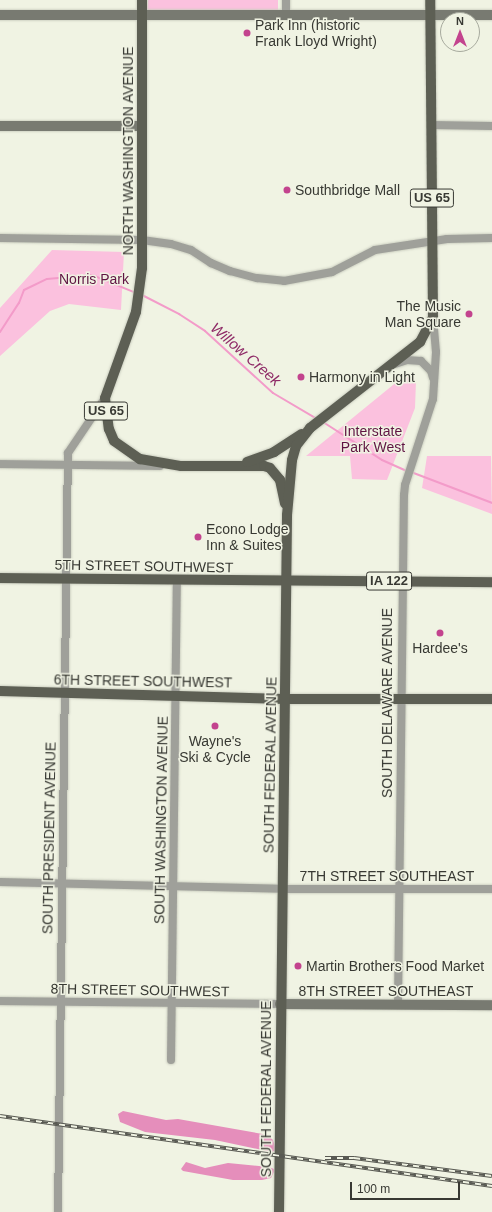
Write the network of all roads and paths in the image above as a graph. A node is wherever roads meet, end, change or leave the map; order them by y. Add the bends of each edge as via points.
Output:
1 (142, 0) edge
2 (286, 0) edge
3 (430, 0) edge
4 (0, 15) edge
5 (142, 15) junction
6 (286, 15) junction
7 (430, 15) junction
8 (492, 15) edge
9 (431, 125) junction
10 (0, 126) edge
11 (142, 126) junction
12 (492, 126) edge
13 (0, 238) edge
14 (492, 238) edge
15 (142, 240) junction
16 (432, 242) junction
17 (433, 318) junction
18 (393, 364) junction
19 (433, 381) junction
20 (105, 398) junction
21 (310, 428) junction
22 (0, 464) edge
23 (67, 465) junction
24 (181, 466) junction
25 (234, 466) junction
26 (287, 515) junction
27 (0, 578) edge
28 (66, 579) junction
29 (177, 580) junction
30 (402, 581) junction
31 (288, 582) junction
32 (492, 582) edge
33 (0, 691) edge
34 (65, 693) junction
35 (176, 696) junction
36 (285, 699) junction
37 (401, 699) junction
38 (492, 699) edge
39 (0, 882) edge
40 (60, 883) junction
41 (173, 887) junction
42 (282, 889) junction
43 (400, 889) junction
44 (492, 889) edge
45 (0, 1001) edge
46 (59, 1001) junction
47 (171, 1003) junction
48 (280, 1004) junction
49 (398, 1005) junction
50 (492, 1005) edge
51 (171, 1060) dead end
52 (58, 1212) edge
53 (279, 1212) edge

1 - 5 main road, NORTH WASHINGTON AVENUE / US 65
2 - 6 street
3 - 7 main road, US 65
4 - 5 main road
5 - 6 main road
5 - 11 main road, NORTH WASHINGTON AVENUE / US 65
6 - 7 main road
7 - 8 main road
7 - 9 main road, SOUTH DELAWARE AVENUE / US 65
9 - 12 street
9 - 16 main road, SOUTH DELAWARE AVENUE / US 65
10 - 11 main road
11 - 15 main road, NORTH WASHINGTON AVENUE / US 65
13 - 15 street
14 - 16 street
15 - 16 street via 191,250 210,263 230,271 284,281 332,272 375,250
15 - 20 main road, NORTH WASHINGTON AVENUE / US 65 via 142,268 136,312
16 - 17 main road, SOUTH DELAWARE AVENUE / US 65
17 - 18 main road, SOUTH DELAWARE AVENUE / US 65 via 420,342
17 - 19 street, SOUTH DELAWARE AVENUE via 436,352
18 - 19 street via 407,360 421,361 431,371
18 - 21 main road, SOUTH FEDERAL AVENUE / US 65
19 - 30 street, SOUTH DELAWARE AVENUE via 428,417 405,484
20 - 23 street via 68,453
20 - 24 main road, NORTH WASHINGTON AVENUE / US 65 via 109,429 114,441 140,459
21 - 25 main road via 274,452
21 - 26 main road, SOUTH FEDERAL AVENUE / US 65 via 296,446 292,460
22 - 23 street
23 - 24 street
23 - 28 street, SOUTH PRESIDENT AVENUE
24 - 25 main road, NORTH WASHINGTON AVENUE / US 65
25 - 26 main road, NORTH WASHINGTON AVENUE / US 65 via 258,465 270,468 280,480
26 - 31 main road, SOUTH FEDERAL AVENUE / US 65
27 - 28 main road, 5TH STREET SOUTHWEST
28 - 29 main road, 5TH STREET SOUTHWEST
28 - 34 street, SOUTH PRESIDENT AVENUE
29 - 31 main road, 5TH STREET SOUTHWEST
29 - 35 street, SOUTH WASHINGTON AVENUE
30 - 31 main road, IA 122
30 - 32 main road, IA 122
30 - 37 street, SOUTH DELAWARE AVENUE
31 - 36 main road, SOUTH FEDERAL AVENUE
33 - 34 main road, 6TH STREET SOUTHWEST
34 - 35 main road, 6TH STREET SOUTHWEST
34 - 40 street, SOUTH PRESIDENT AVENUE
35 - 36 main road, 6TH STREET SOUTHWEST
35 - 41 street, SOUTH WASHINGTON AVENUE
36 - 37 main road, 6TH STREET SOUTHWEST
36 - 42 main road, SOUTH FEDERAL AVENUE
37 - 38 main road, 6TH STREET SOUTHWEST
37 - 43 street, SOUTH DELAWARE AVENUE
39 - 40 street, 7TH STREET SOUTHEAST
40 - 41 street, 7TH STREET SOUTHEAST
40 - 46 street, SOUTH PRESIDENT AVENUE
41 - 42 street, 7TH STREET SOUTHEAST
41 - 47 street, SOUTH WASHINGTON AVENUE
42 - 43 street, 7TH STREET SOUTHEAST
42 - 48 main road, SOUTH FEDERAL AVENUE
43 - 44 street, 7TH STREET SOUTHEAST
43 - 49 street, SOUTH DELAWARE AVENUE
45 - 46 street, 8TH STREET SOUTHWEST
46 - 47 street, 8TH STREET SOUTHWEST
46 - 52 street, SOUTH PRESIDENT AVENUE
47 - 48 street, 8TH STREET SOUTHWEST
47 - 51 street, SOUTH WASHINGTON AVENUE
48 - 49 main road, 8TH STREET SOUTHEAST
48 - 53 main road, SOUTH FEDERAL AVENUE
49 - 50 main road, 8TH STREET SOUTHEAST

